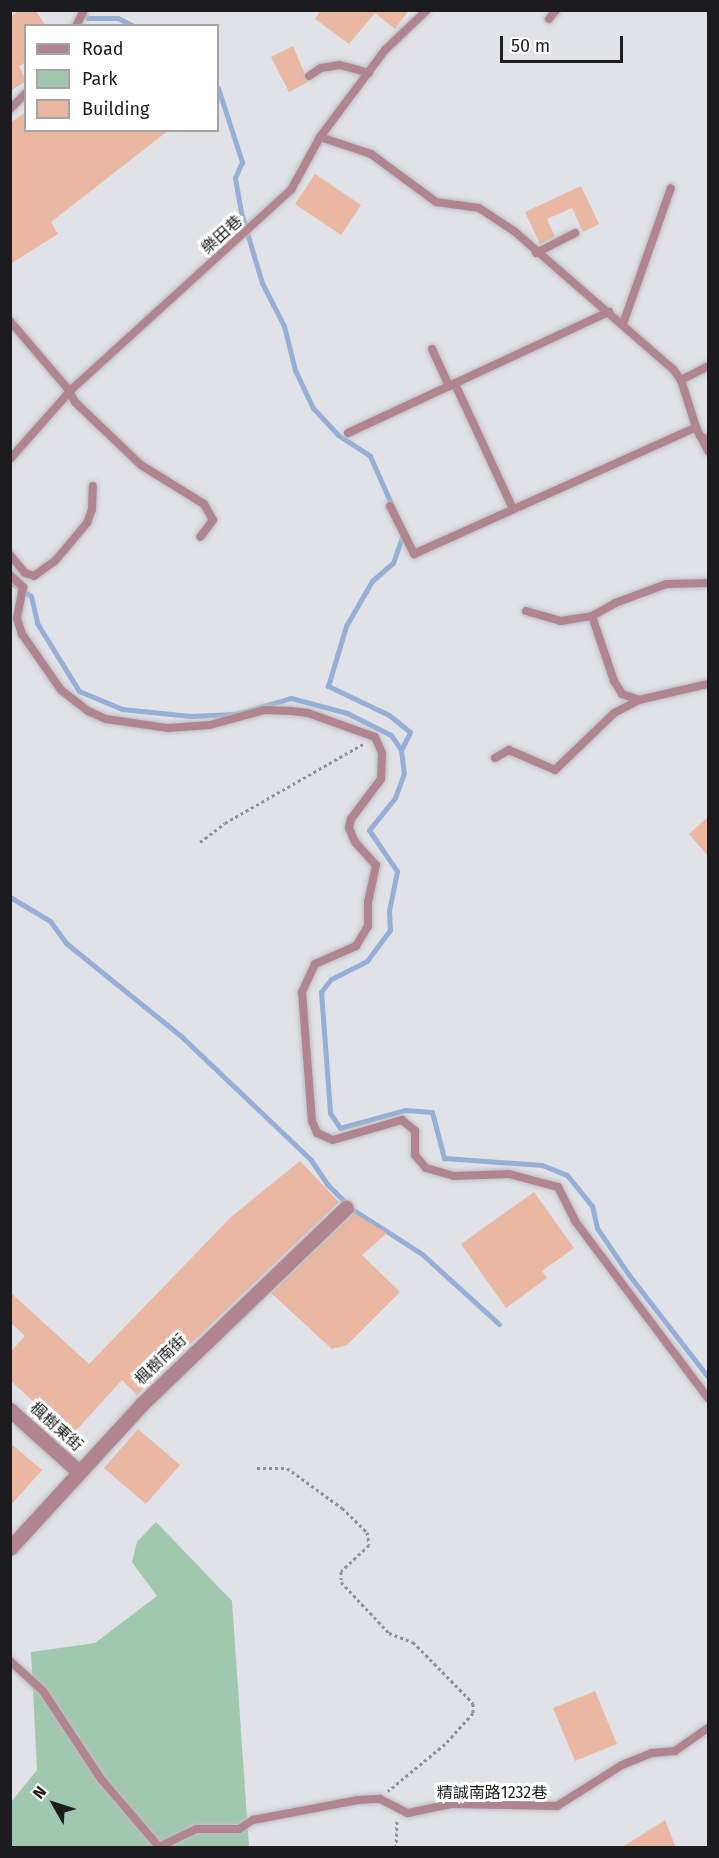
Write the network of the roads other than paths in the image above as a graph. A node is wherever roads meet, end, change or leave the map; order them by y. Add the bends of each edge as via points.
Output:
1 (84, 10) edge
2 (427, 10) edge
3 (556, 10) edge
4 (549, 19) dead end
5 (77, 24) edge
6 (369, 73) junction
7 (309, 76) dead end
8 (24, 95) edge
9 (10, 109) edge
10 (320, 137) junction
11 (671, 188) dead end
12 (574, 233) dead end
13 (536, 253) junction
14 (609, 312) junction
15 (10, 321) edge
16 (623, 324) junction
17 (432, 349) dead end
18 (708, 366) edge
19 (681, 380) junction
20 (452, 385) junction
21 (70, 393) junction
22 (696, 427) junction
23 (348, 433) dead end
24 (704, 438) edge
25 (708, 451) edge
26 (10, 459) edge
27 (93, 486) dead end
28 (390, 506) dead end
29 (513, 509) junction
30 (200, 537) dead end
31 (10, 555) edge
32 (10, 574) edge
33 (708, 583) edge
34 (526, 611) dead end
35 (592, 616) junction
36 (708, 684) edge
37 (639, 700) junction
38 (495, 758) dead end
39 (346, 1208) dead end
40 (708, 1398) edge
41 (10, 1410) edge
42 (78, 1471) junction
43 (10, 1548) edge
44 (10, 1661) edge
45 (708, 1728) edge
46 (159, 1846) edge

1 - 5 lane
2 - 6 lane, 樂田巷 via 386,50
3 - 4 lane
6 - 7 lane via 340,65 321,68
6 - 10 lane, 樂田巷
8 - 9 lane
10 - 13 lane via 371,153 436,202 483,210
10 - 21 lane, 樂田巷 via 291,190
11 - 16 lane
12 - 13 lane
13 - 14 lane
14 - 16 lane
14 - 20 lane
15 - 21 lane
16 - 19 lane
17 - 20 lane
18 - 19 lane
19 - 22 lane
20 - 23 lane
20 - 29 lane
21 - 26 lane, 樂田巷
21 - 30 lane via 141,465 204,504 213,520
22 - 24 lane
22 - 29 lane
24 - 25 lane
27 - 31 lane via 93,509 87,523 55,561 34,576 25,573
28 - 29 lane via 414,554
32 - 40 lane via 22,587 16,618 22,634 62,690 88,711 106,719 168,728 210,725 264,710 291,711 308,713 375,737 382,753 381,779 351,819 349,828 355,842 376,865 368,902 368,926 356,946 315,964 302,992 312,1121 317,1133 333,1140 402,1119 415,1131 415,1155 426,1168 454,1176 509,1174 558,1187 587,1238
33 - 35 lane via 667,584
34 - 35 lane via 561,621
35 - 37 lane via 614,681 622,694
36 - 37 lane
37 - 38 lane via 614,713 555,770 508,750
39 - 42 street, 楓樹南街
41 - 42 street, 楓樹東街
42 - 43 street, 楓樹南街
44 - 46 lane via 39,1686 101,1779
45 - 46 lane, 精誠南路1232巷 via 675,1751 652,1753 622,1765 557,1806 451,1804 408,1813 380,1799 335,1803 254,1820 239,1829 196,1829

